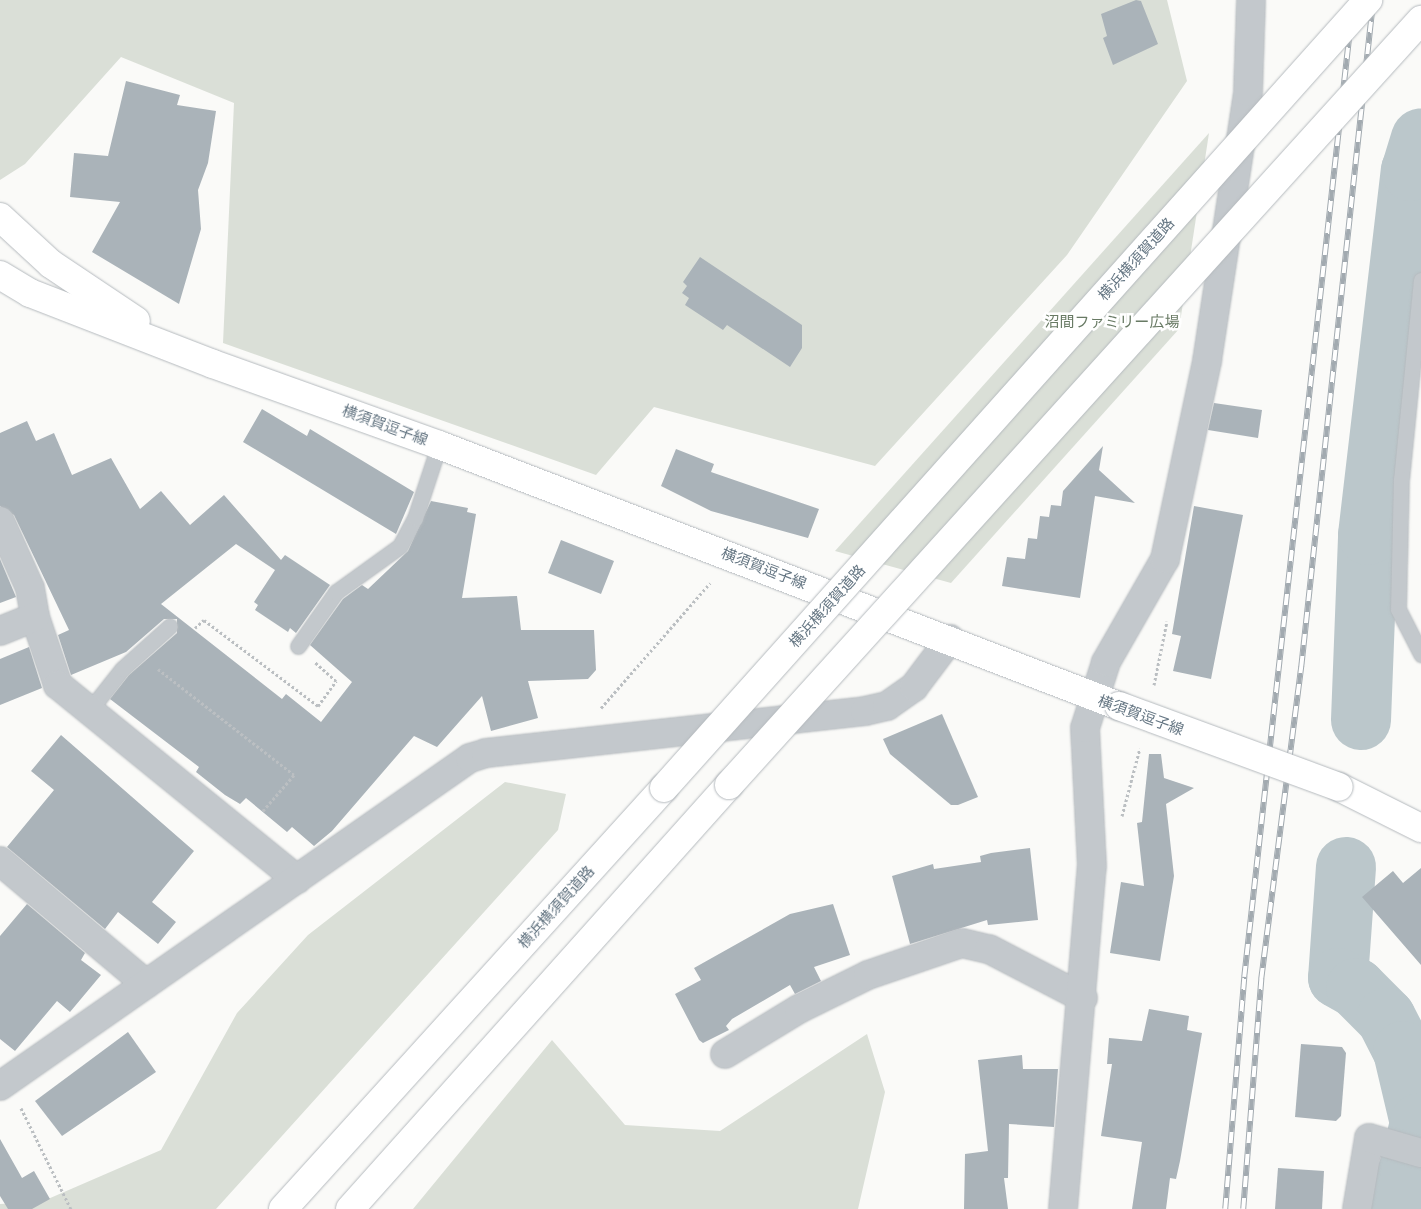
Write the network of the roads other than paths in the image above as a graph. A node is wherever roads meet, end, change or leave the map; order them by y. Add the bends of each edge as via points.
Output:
1 (1251, 0) edge
2 (1368, 0) edge
3 (1421, 20) edge
4 (0, 217) edge
5 (0, 275) edge
6 (1421, 280) edge
7 (213, 364) junction
8 (439, 445) junction
9 (0, 521) edge
10 (35, 617) junction
11 (170, 626) dead end
12 (0, 631) edge
13 (950, 640) junction
14 (298, 646) road end
15 (1421, 654) edge
16 (1092, 696) junction
17 (89, 711) junction
18 (1421, 828) edge
19 (0, 862) edge
20 (297, 879) junction
21 (146, 984) junction
22 (1082, 998) junction
23 (725, 1054) dead end
24 (4, 1083) edge
25 (1421, 1153) edge
26 (283, 1209) edge
27 (350, 1209) edge
28 (1063, 1209) edge
29 (1357, 1209) edge

1 - 16 street via 1248,92 1217,294 1165,559 1106,662
2 - 26 main road, 横浜横須賀道路, bridge
3 - 27 main road, bridge via 728,785
4 - 7 main road, 横須賀逗子線 via 51,264 114,308
5 - 7 main road, 横須賀逗子線 via 30,293
6 - 15 lane via 1401,479 1398,609
7 - 8 main road, 横須賀逗子線
8 - 13 main road, 横須賀逗子線
8 - 14 lane via 415,518 400,546 336,592
9 - 10 street via 30,588
10 - 12 street
10 - 17 street via 58,685
11 - 17 lane via 122,670
13 - 16 main road, 横須賀逗子線
13 - 20 street via 914,687 887,706 470,758
16 - 18 main road, 横須賀逗子線, bridge via 1339,788
16 - 22 street via 1085,728 1092,866
17 - 20 street
19 - 21 street
20 - 21 street
21 - 24 street
22 - 23 street via 989,949 962,943 868,975 798,1009
22 - 28 street
25 - 29 street via 1390,1141 1369,1138

